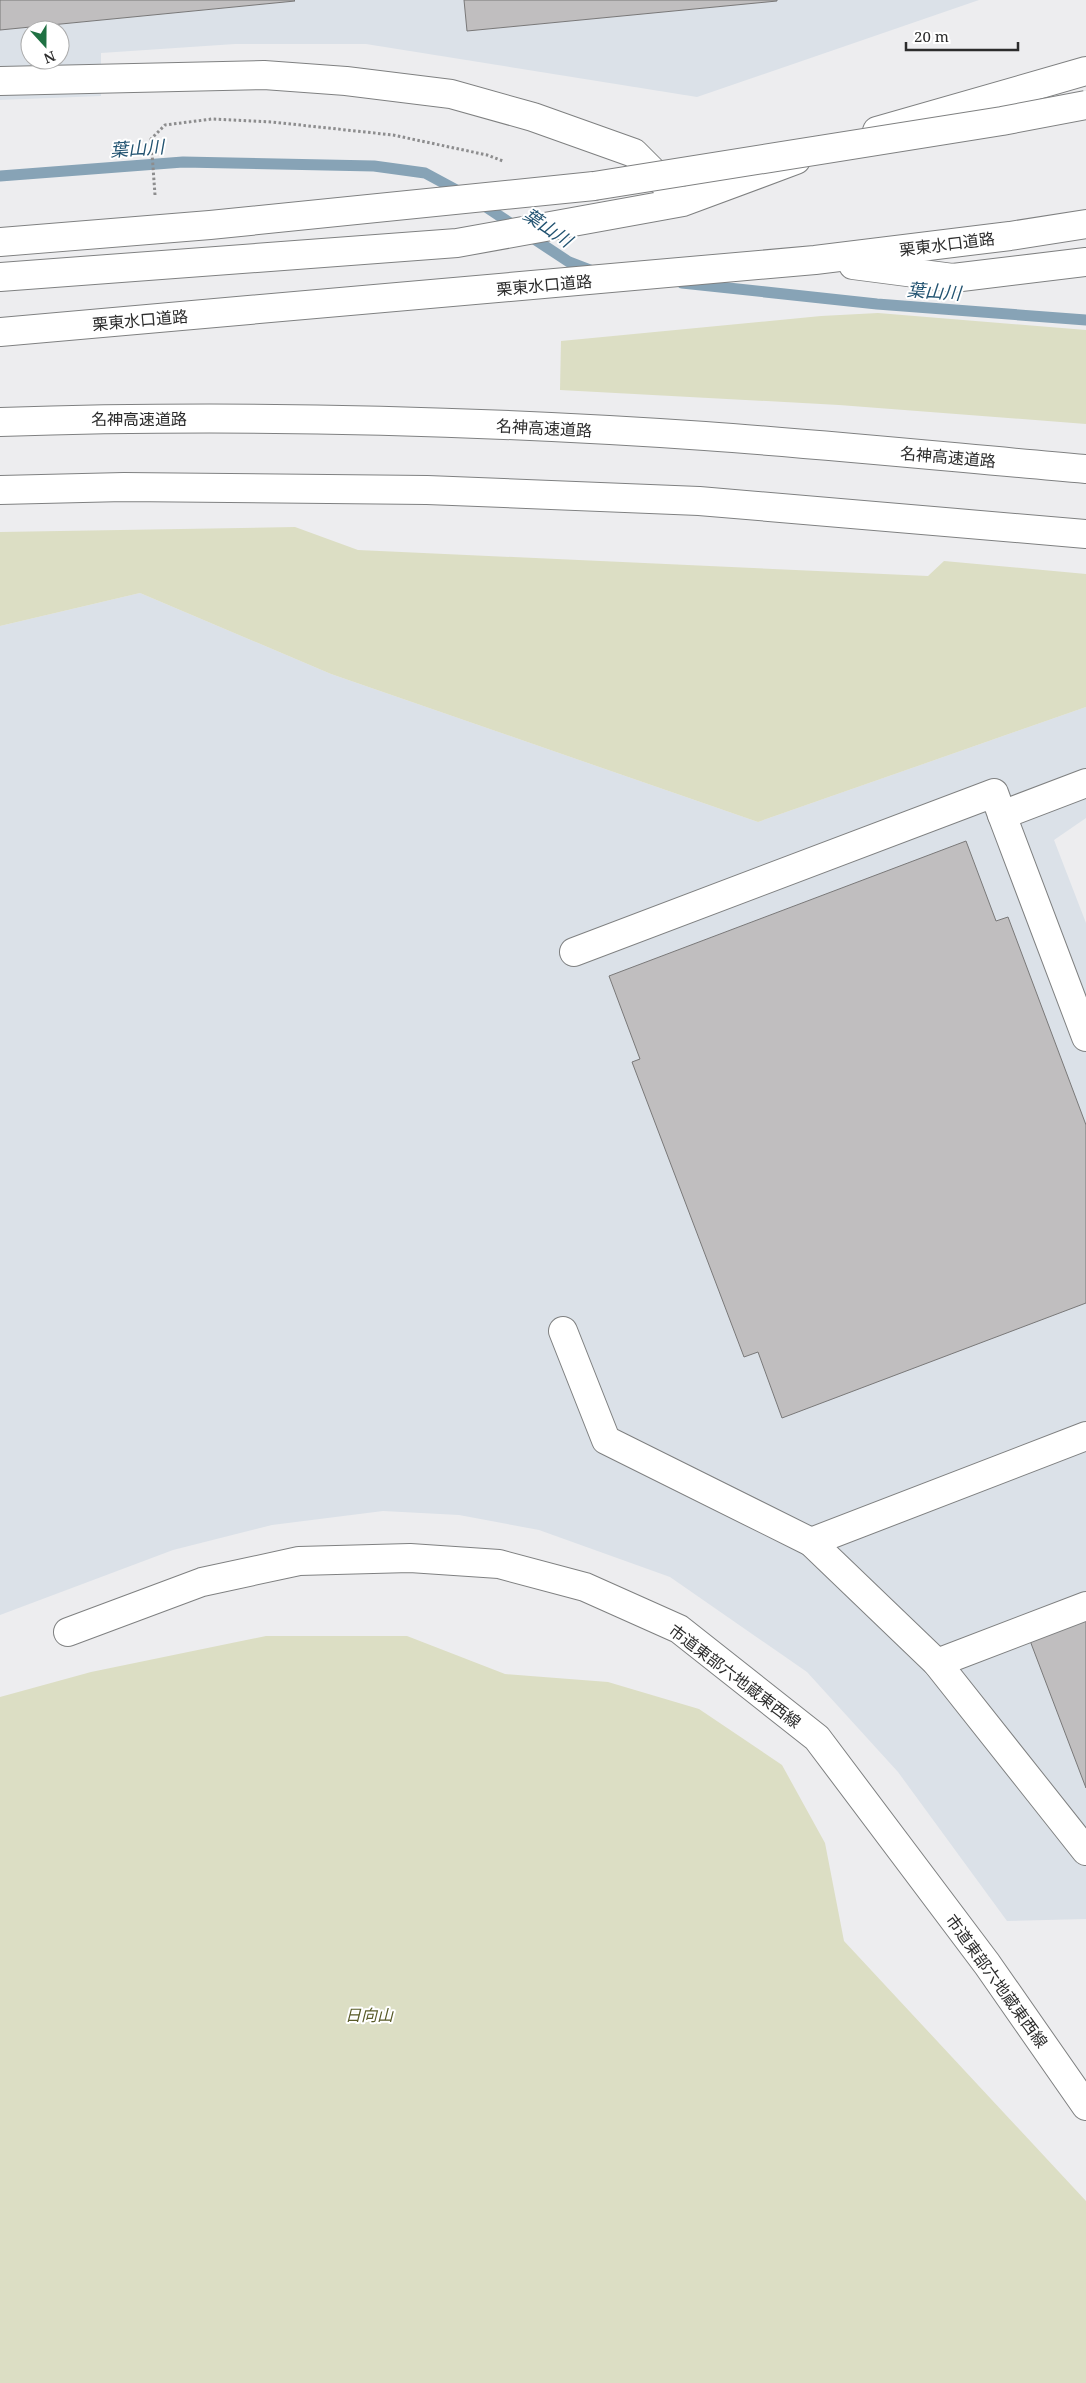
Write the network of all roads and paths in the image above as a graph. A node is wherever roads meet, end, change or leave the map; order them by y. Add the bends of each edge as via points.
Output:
1 (1086, 71) edge
2 (0, 81) edge
3 (1086, 105) edge
4 (512, 164) dead end
5 (155, 201) dead end
6 (672, 203) junction
7 (1086, 224) edge
8 (0, 242) edge
9 (815, 260) junction
10 (1086, 262) edge
11 (0, 277) edge
12 (10, 331) edge
13 (0, 422) edge
14 (1086, 469) edge
15 (0, 490) edge
16 (1086, 534) edge
17 (1086, 783) edge
18 (1002, 815) junction
19 (574, 952) dead end
20 (1086, 1037) edge
21 (564, 1332) dead end
22 (1086, 1436) edge
23 (811, 1542) junction
24 (1086, 1606) edge
25 (68, 1632) dead end
26 (937, 1663) junction
27 (1086, 1851) edge
28 (1086, 2106) edge

1 - 6 main road via 874,132
2 - 6 main road via 264,75 451,94 533,116 634,153
3 - 8 main road, bridge via 594,186 210,225
4 - 5 path via 487,155 393,136 272,122 212,119 165,125 151,138
6 - 11 main road via 457,243
7 - 9 main road, 栗東水口道路
9 - 10 main road via 953,278
9 - 12 main road, 栗東水口道路
13 - 14 main road, 名神高速道路 via 126,418 426,422 704,436
15 - 16 main road via 124,487 427,490 699,500
17 - 18 main road
18 - 19 main road via 994,793
18 - 20 main road
21 - 23 main road via 606,1440
22 - 23 main road
23 - 26 main road
24 - 26 main road
25 - 28 main road, 市道東部六地蔵東西線 via 212,1580 299,1561 410,1558 498,1564 585,1587 679,1629 816,1738 987,1964
26 - 27 main road

